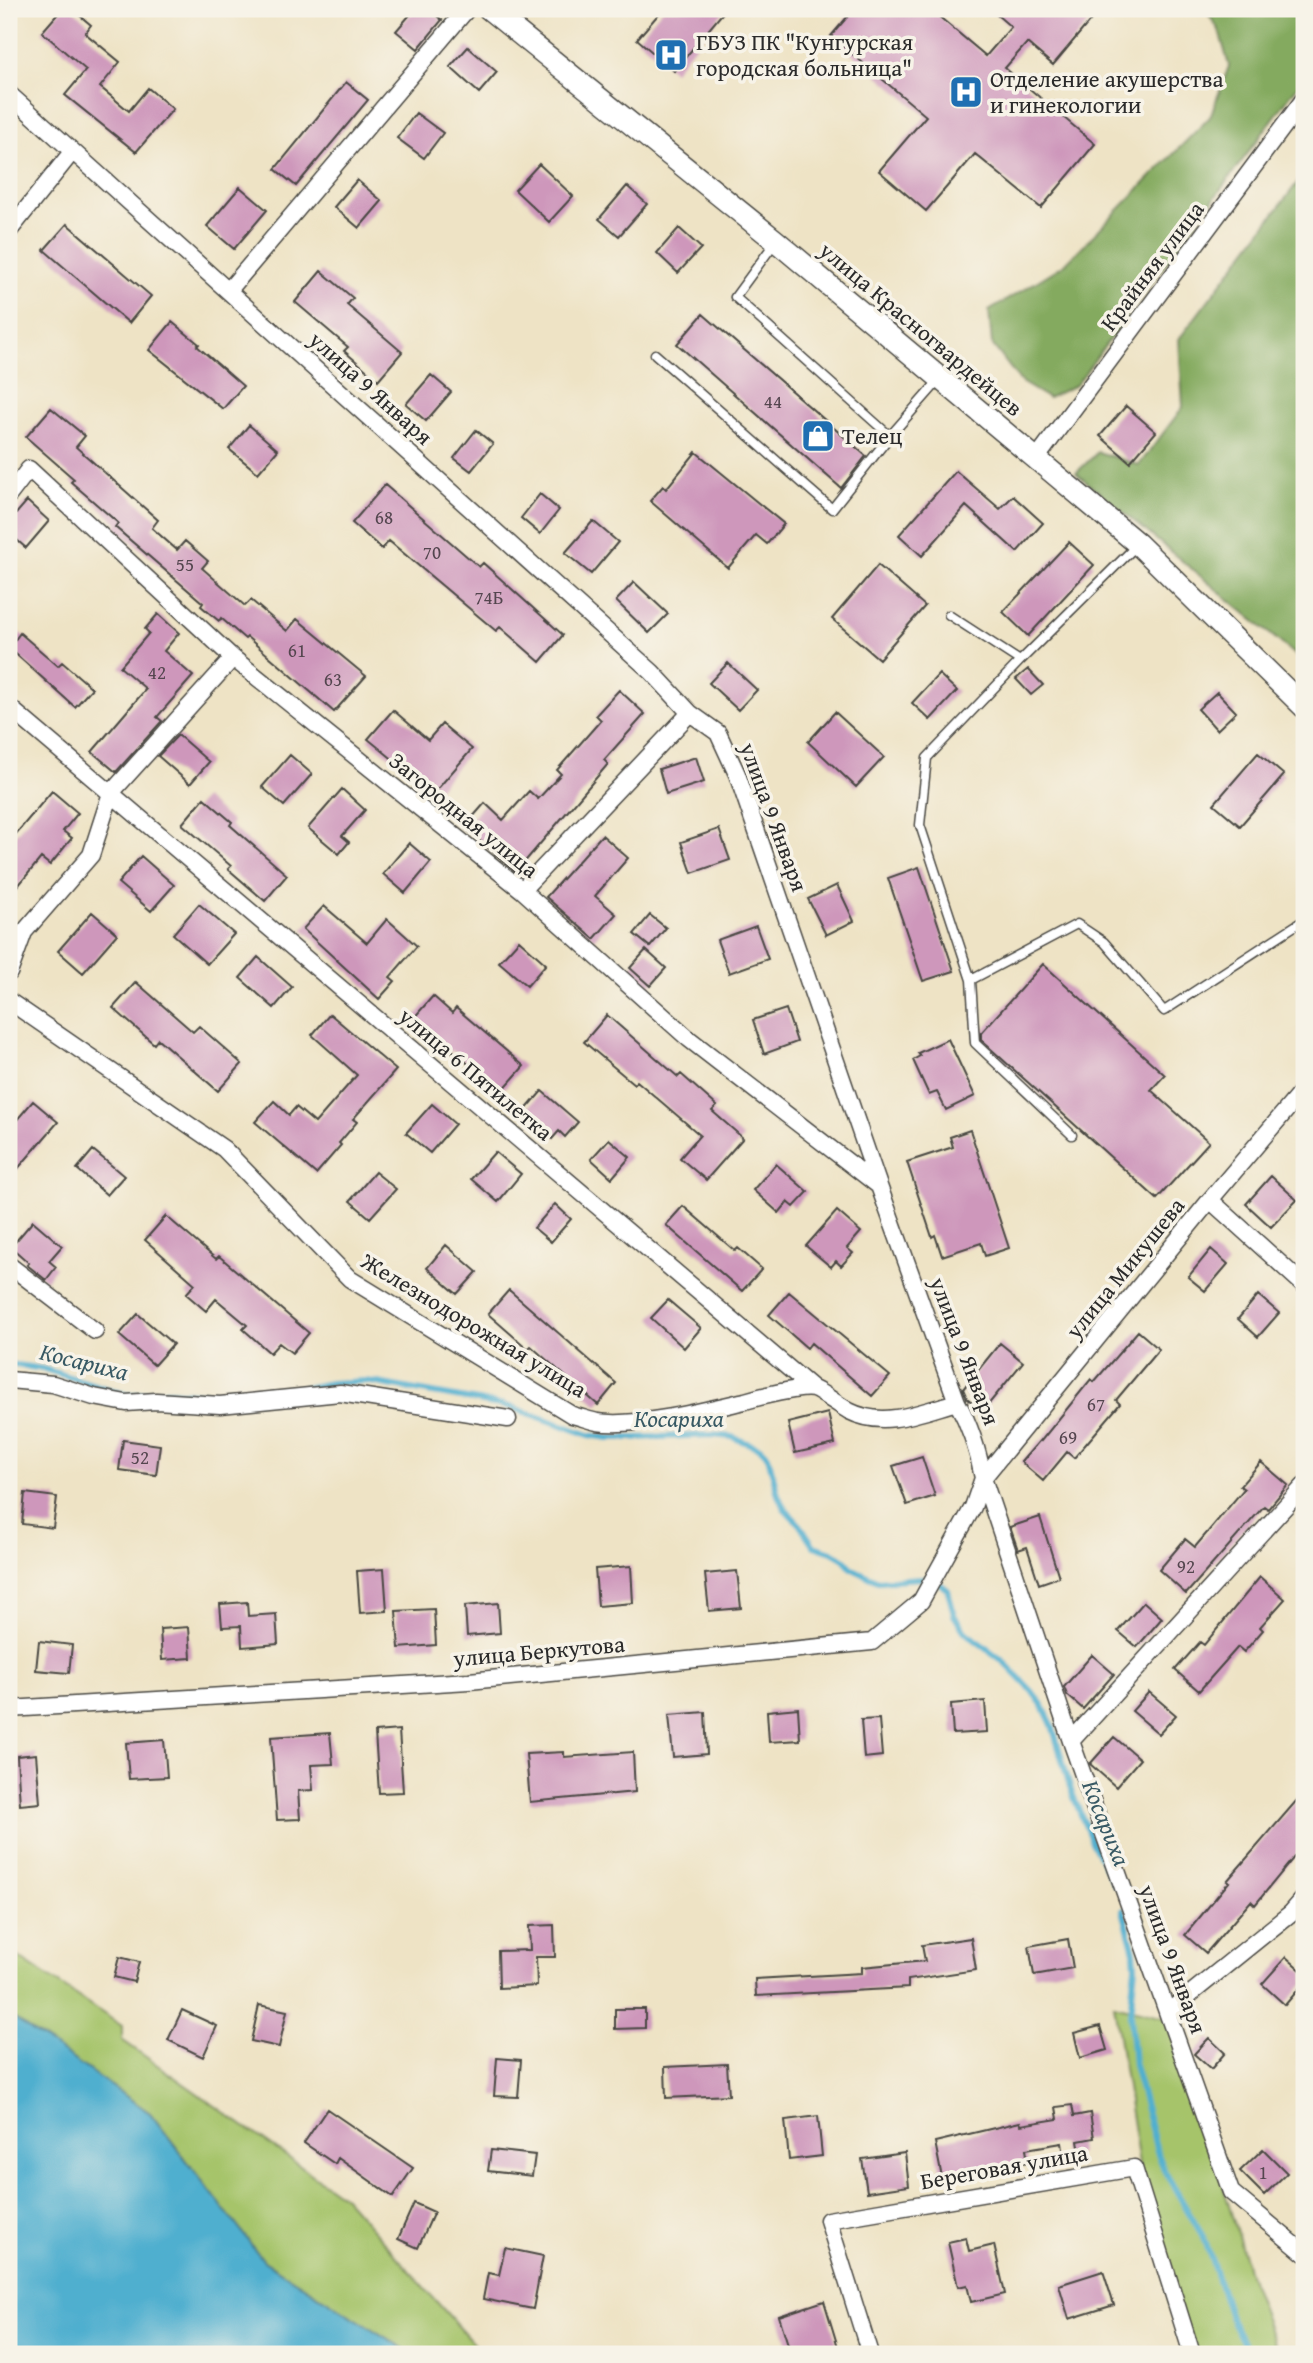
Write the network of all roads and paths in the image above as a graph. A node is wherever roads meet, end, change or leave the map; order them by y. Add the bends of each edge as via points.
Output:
1 (467, 9) edge
2 (489, 9) edge
3 (9, 94) edge
4 (1304, 99) edge
5 (72, 152) junction
6 (9, 231) edge
7 (776, 241) junction
8 (229, 290) junction
9 (655, 354) dead end
10 (941, 378) junction
11 (890, 436) junction
12 (1036, 459) junction
13 (9, 495) edge
14 (1138, 544) junction
15 (949, 615) dead end
16 (233, 658) junction
17 (1020, 661) junction
18 (9, 707) edge
19 (1304, 707) edge
20 (690, 713) junction
21 (111, 793) junction
22 (522, 890) junction
23 (1304, 920) edge
24 (9, 973) edge
25 (971, 980) junction
26 (9, 1001) edge
27 (1304, 1089) edge
28 (1072, 1135) dead end
29 (879, 1186) junction
30 (1210, 1199) junction
31 (9, 1265) edge
32 (1304, 1285) edge
33 (94, 1331) dead end
34 (9, 1380) edge
35 (812, 1388) junction
36 (957, 1402) junction
37 (508, 1419) dead end
38 (983, 1478) junction
39 (1304, 1486) edge
40 (9, 1709) edge
41 (1071, 1741) junction
42 (1304, 1898) edge
43 (1298, 1919) edge
44 (1168, 2012) junction
45 (1304, 2253) edge
46 (870, 2354) edge
47 (1192, 2354) edge

1 - 8 street
2 - 7 street, улица Красногвардейцев
3 - 5 street, улица 9 Января
4 - 12 street, Крайняя улица
5 - 6 street
5 - 8 street, улица 9 Января
7 - 10 street, улица Красногвардейцев
7 - 11 lane via 735,298
8 - 20 street, улица 9 Января via 652,672
9 - 11 lane via 832,509
10 - 11 lane
10 - 12 street, улица Красногвардейцев
12 - 14 street, улица Красногвардейцев
13 - 16 street, Загородная улица via 29,469
14 - 17 lane
14 - 19 street, улица Красногвардейцев
15 - 17 lane
16 - 21 street
16 - 22 street, Загородная улица
17 - 25 lane via 927,758 920,825
18 - 21 street, улица 6 Пятилетка
20 - 22 street
20 - 29 street, улица 9 Января via 719,733 737,774
21 - 24 street via 91,855 24,932
21 - 35 street, улица 6 Пятилетка
22 - 29 street, Загородная улица via 689,1039
23 - 25 lane via 1164,1011 1104,942 1077,924
25 - 28 lane via 975,1043
26 - 35 street, Железнодорожная улица via 224,1149 350,1279 572,1415 598,1422 626,1422
27 - 30 street, улица Микушева
29 - 36 street, улица 9 Января
30 - 32 street
30 - 38 street, улица Микушева
31 - 33 street
34 - 37 street via 53,1384 126,1403 220,1405 340,1393
35 - 36 street via 875,1420
36 - 38 street, улица 9 Января via 975,1440
38 - 40 street, улица Беркутова via 974,1507 921,1601 872,1642 469,1681
38 - 41 street, улица 9 Января
39 - 41 street
41 - 44 street, улица 9 Января
42 - 43 street
43 - 44 street
44 - 45 street, улица 9 Января via 1231,2192
46 - 47 street, Береговая улица via 828,2220 1134,2168

